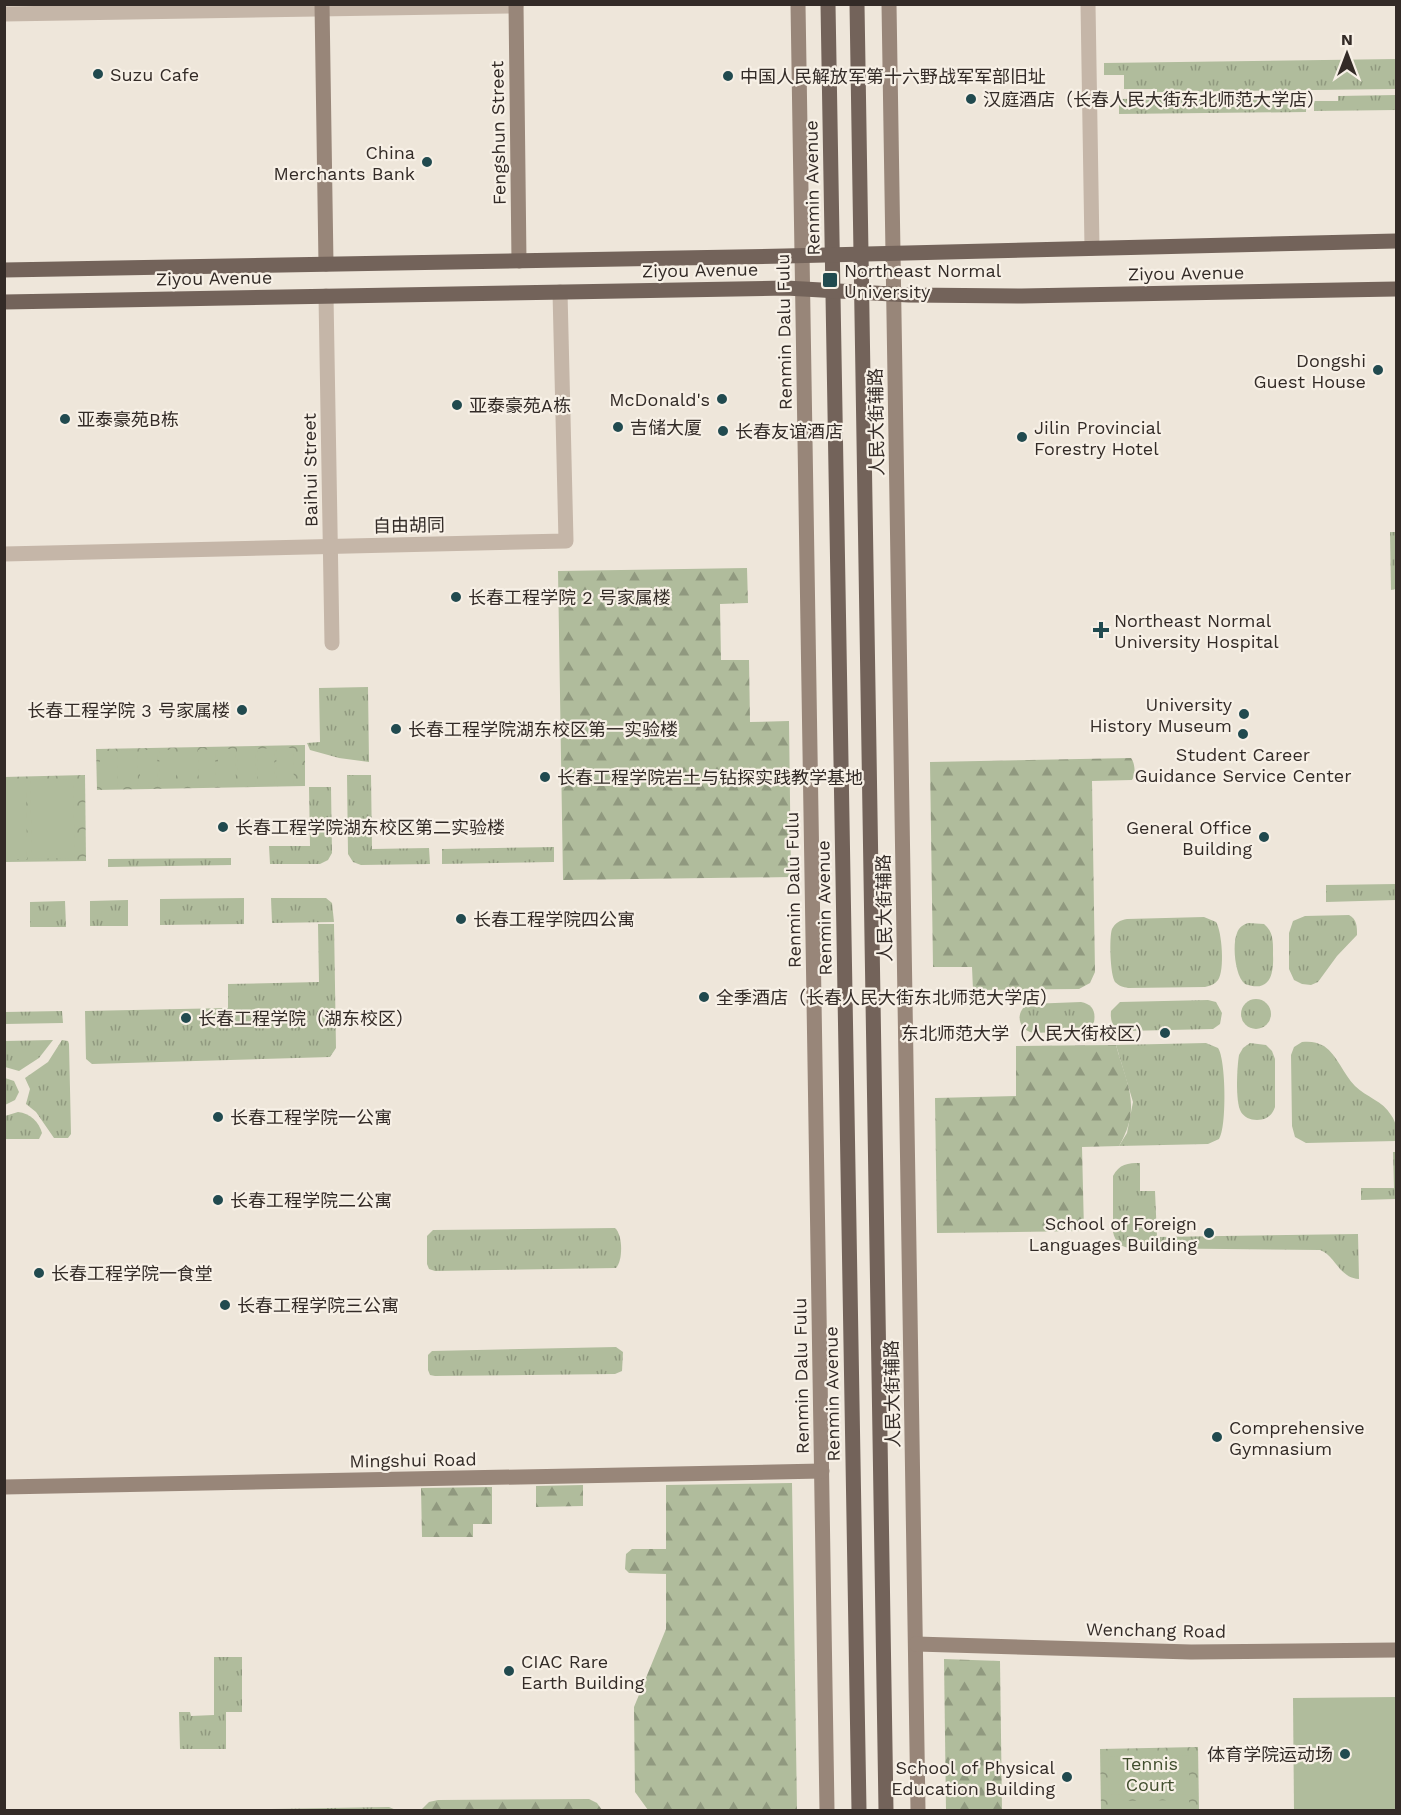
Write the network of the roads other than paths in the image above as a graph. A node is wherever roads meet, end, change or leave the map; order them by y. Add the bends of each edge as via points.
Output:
1 (798, 4) edge
2 (828, 4) edge
3 (857, 4) edge
4 (889, 4) edge
5 (1088, 4) edge
6 (516, 5) edge
7 (217, 7) edge
8 (322, 7) edge
9 (4, 14) edge
10 (1396, 241) edge
11 (1092, 248) junction
12 (893, 253) junction
13 (861, 254) junction
14 (802, 255) junction
15 (832, 255) junction
16 (519, 261) junction
17 (326, 264) junction
18 (4, 270) edge
19 (802, 289) junction
20 (1396, 289) edge
21 (560, 291) junction
22 (833, 291) junction
23 (862, 293) junction
24 (894, 295) junction
25 (326, 296) junction
26 (4, 302) edge
27 (330, 546) junction
28 (4, 554) edge
29 (332, 643) dead end
30 (822, 1471) junction
31 (4, 1487) edge
32 (915, 1644) junction
33 (1396, 1650) edge
34 (827, 1810) edge
35 (859, 1810) edge
36 (886, 1810) edge
37 (918, 1810) edge

1 - 14 main road, Renmin Dalu Fulu
2 - 15 main road, Renmin Avenue
3 - 13 main road
4 - 12 main road, 人民大街辅路
5 - 11 street
6 - 8 street
6 - 16 main road, Fengshun Street
7 - 8 street
7 - 9 street
8 - 17 main road
10 - 11 main road, Ziyou Avenue
11 - 12 main road, Ziyou Avenue
12 - 13 main road, Ziyou Avenue
12 - 24 main road, 人民大街辅路
13 - 15 main road, Ziyou Avenue
13 - 23 main road
14 - 15 main road, Ziyou Avenue
14 - 16 main road, Ziyou Avenue
14 - 19 main road, Renmin Dalu Fulu
15 - 22 main road, Renmin Avenue
16 - 17 main road, Ziyou Avenue
17 - 18 main road, Ziyou Avenue
19 - 21 main road, Ziyou Avenue
19 - 22 main road, Ziyou Avenue
19 - 30 main road, Renmin Dalu Fulu
20 - 24 main road, Ziyou Avenue
21 - 25 main road, Ziyou Avenue
21 - 27 street, 自由胡同 via 566,541
22 - 23 main road, Ziyou Avenue
22 - 35 main road, Renmin Avenue
23 - 24 main road, Ziyou Avenue
23 - 36 main road
24 - 32 main road, 人民大街辅路
25 - 26 main road, Ziyou Avenue
25 - 27 street, Baihui Street
27 - 28 street, 自由胡同
27 - 29 street, Baihui Street
30 - 31 main road, Mingshui Road
30 - 34 main road, Renmin Dalu Fulu
32 - 33 main road, Wenchang Road via 1191,1652
32 - 37 main road, 人民大街辅路

